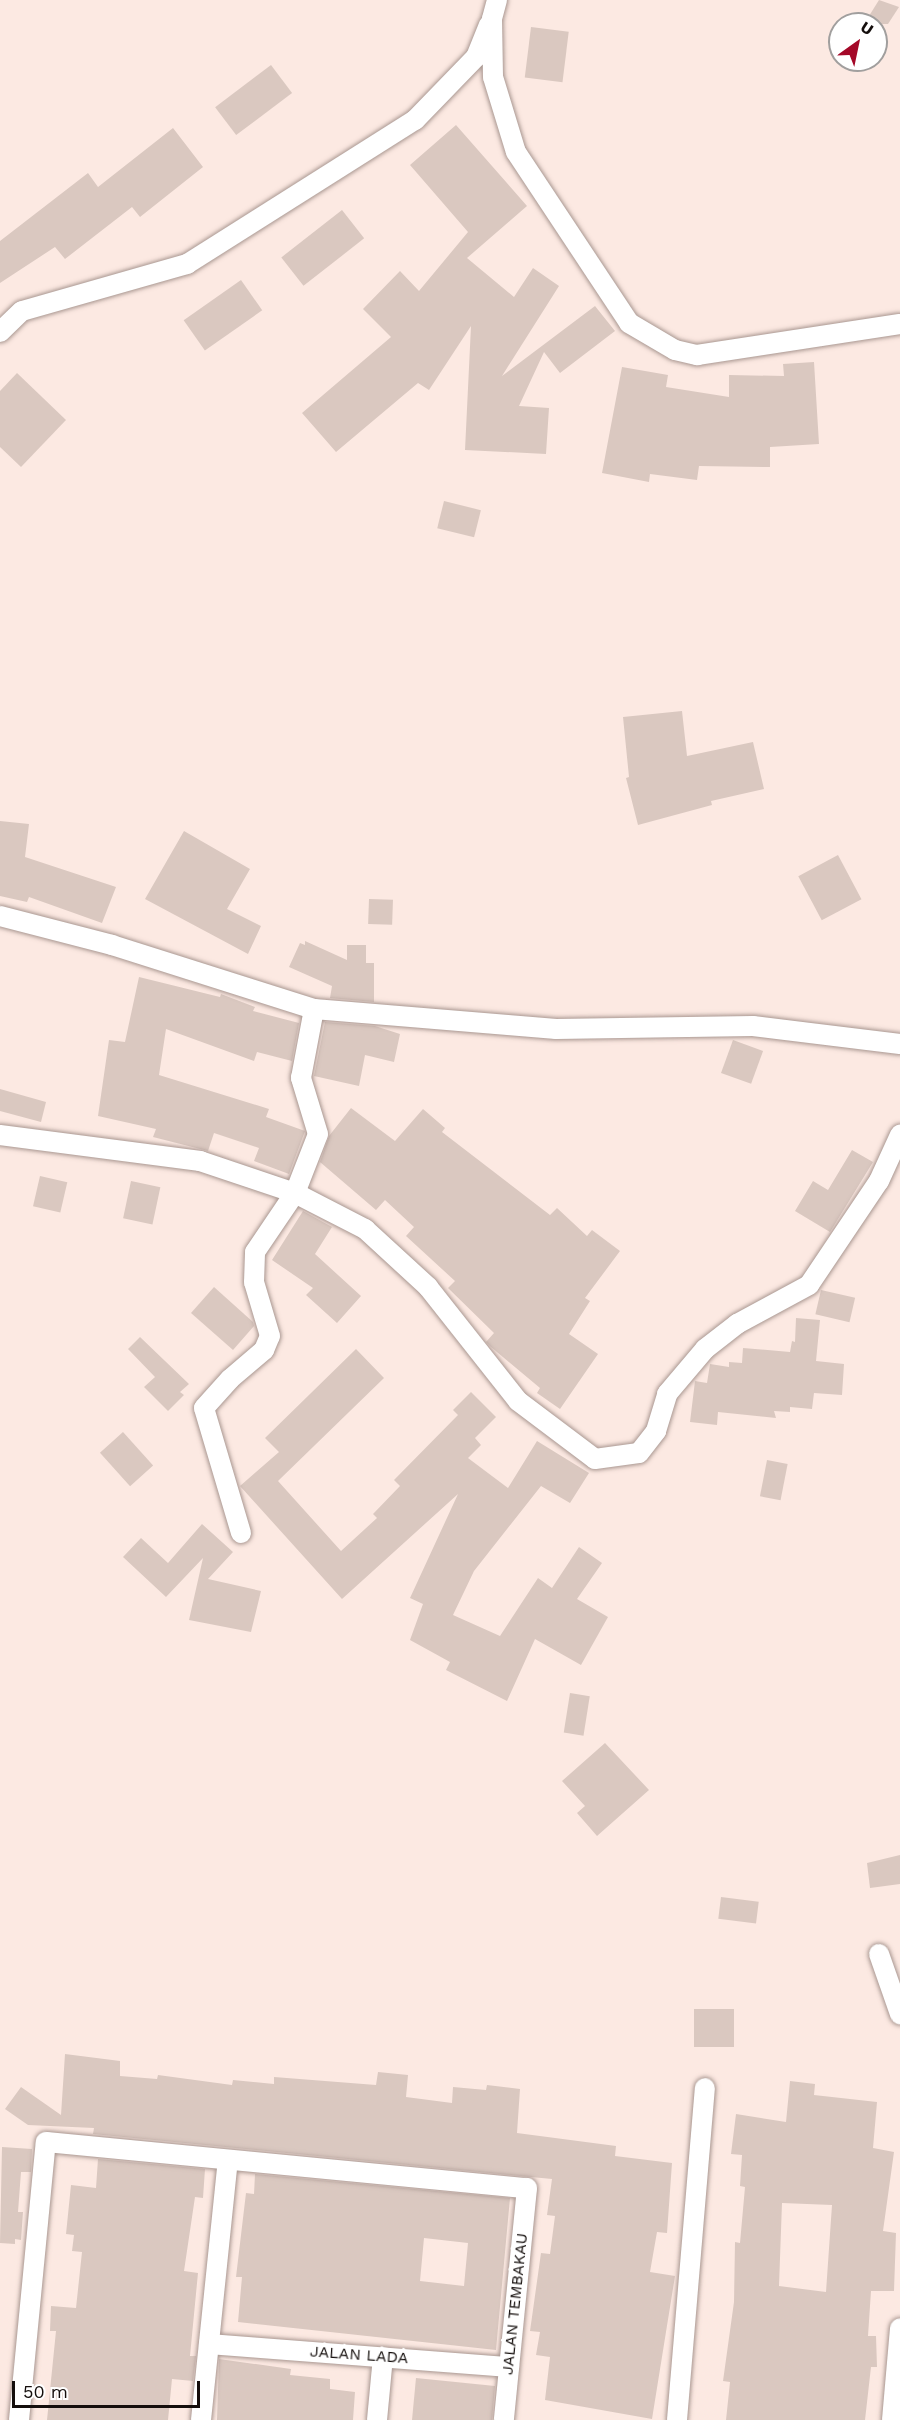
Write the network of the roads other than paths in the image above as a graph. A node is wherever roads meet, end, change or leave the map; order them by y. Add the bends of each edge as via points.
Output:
1 (495, 9) edge
2 (900, 324) edge
3 (0, 332) edge
4 (0, 916) edge
5 (314, 1009) junction
6 (900, 1044) edge
7 (0, 1135) edge
8 (900, 1135) edge
9 (295, 1193) junction
10 (241, 1533) dead end
11 (879, 1954) dead end
12 (900, 2014) edge
13 (705, 2088) dead end
14 (228, 2160) junction
15 (900, 2328) edge
16 (209, 2344) junction
17 (383, 2357) junction
18 (509, 2367) junction
19 (19, 2420) edge
20 (201, 2420) edge
21 (377, 2420) edge
22 (504, 2420) edge
23 (677, 2420) edge
24 (892, 2420) edge

1 - 2 street via 494,77 516,152 629,323 675,350 697,355
1 - 3 street via 476,57 415,120 187,264 22,310
4 - 5 street via 112,945
5 - 6 street via 556,1029 753,1026
5 - 9 street via 302,1078 318,1134
7 - 9 street via 200,1161
8 - 9 street via 879,1181 809,1285 737,1324 705,1349 667,1395 656,1431 639,1454 623,1458 595,1459 518,1401 428,1287 365,1229
9 - 10 street via 255,1252 254,1282 270,1336 264,1350 230,1378 204,1408
11 - 12 street
13 - 23 street
14 - 16 street
14 - 18 street, JALAN TEMBAKAU via 527,2188
14 - 19 street via 46,2142
15 - 24 street
16 - 17 street, JALAN LADA
16 - 20 street
17 - 18 street, JALAN LADA
17 - 21 street
18 - 22 street, JALAN TEMBAKAU

